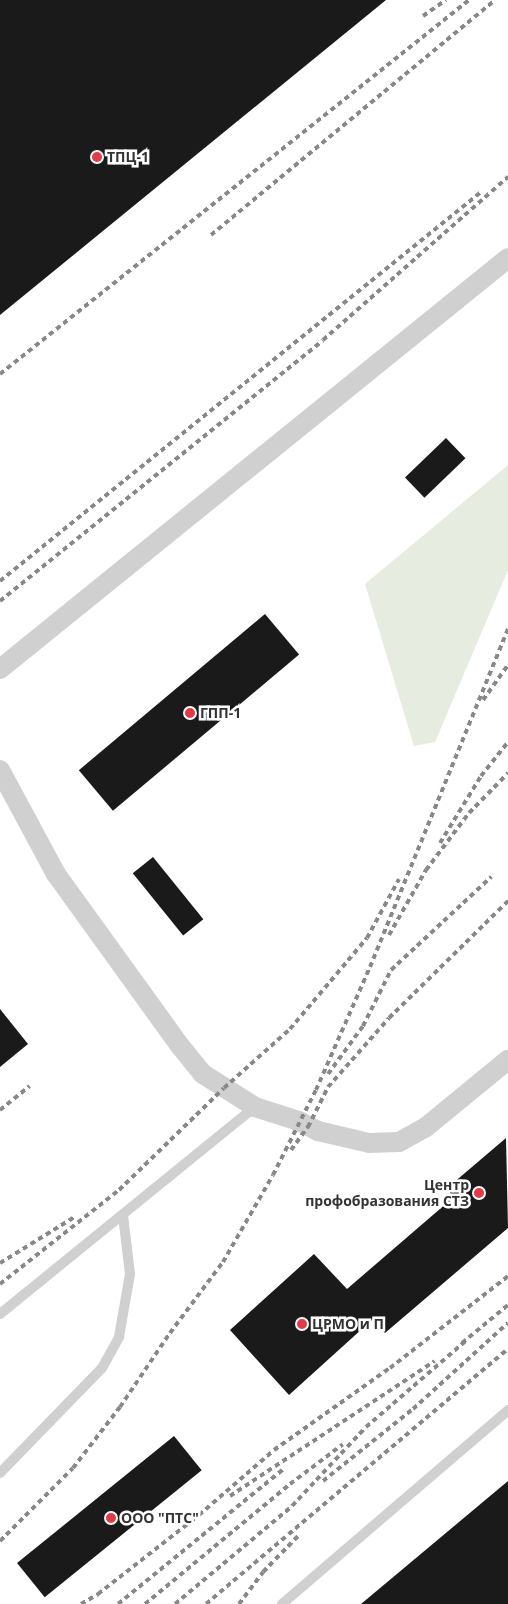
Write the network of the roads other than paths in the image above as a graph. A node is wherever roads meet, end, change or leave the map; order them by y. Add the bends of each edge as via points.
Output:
1 (508, 258) edge
2 (0, 669) edge
3 (0, 770) edge
4 (508, 1060) edge
5 (255, 1107) junction
6 (122, 1215) junction
7 (0, 1314) edge
8 (508, 1410) edge
9 (0, 1473) edge
10 (282, 1604) edge

1 - 2 street
3 - 5 street via 56,874 181,1047 203,1074
4 - 5 street via 426,1127 399,1142 369,1143 318,1131 299,1121
5 - 6 lane
6 - 7 lane
6 - 9 lane via 130,1274 119,1337 96,1375
8 - 10 lane

